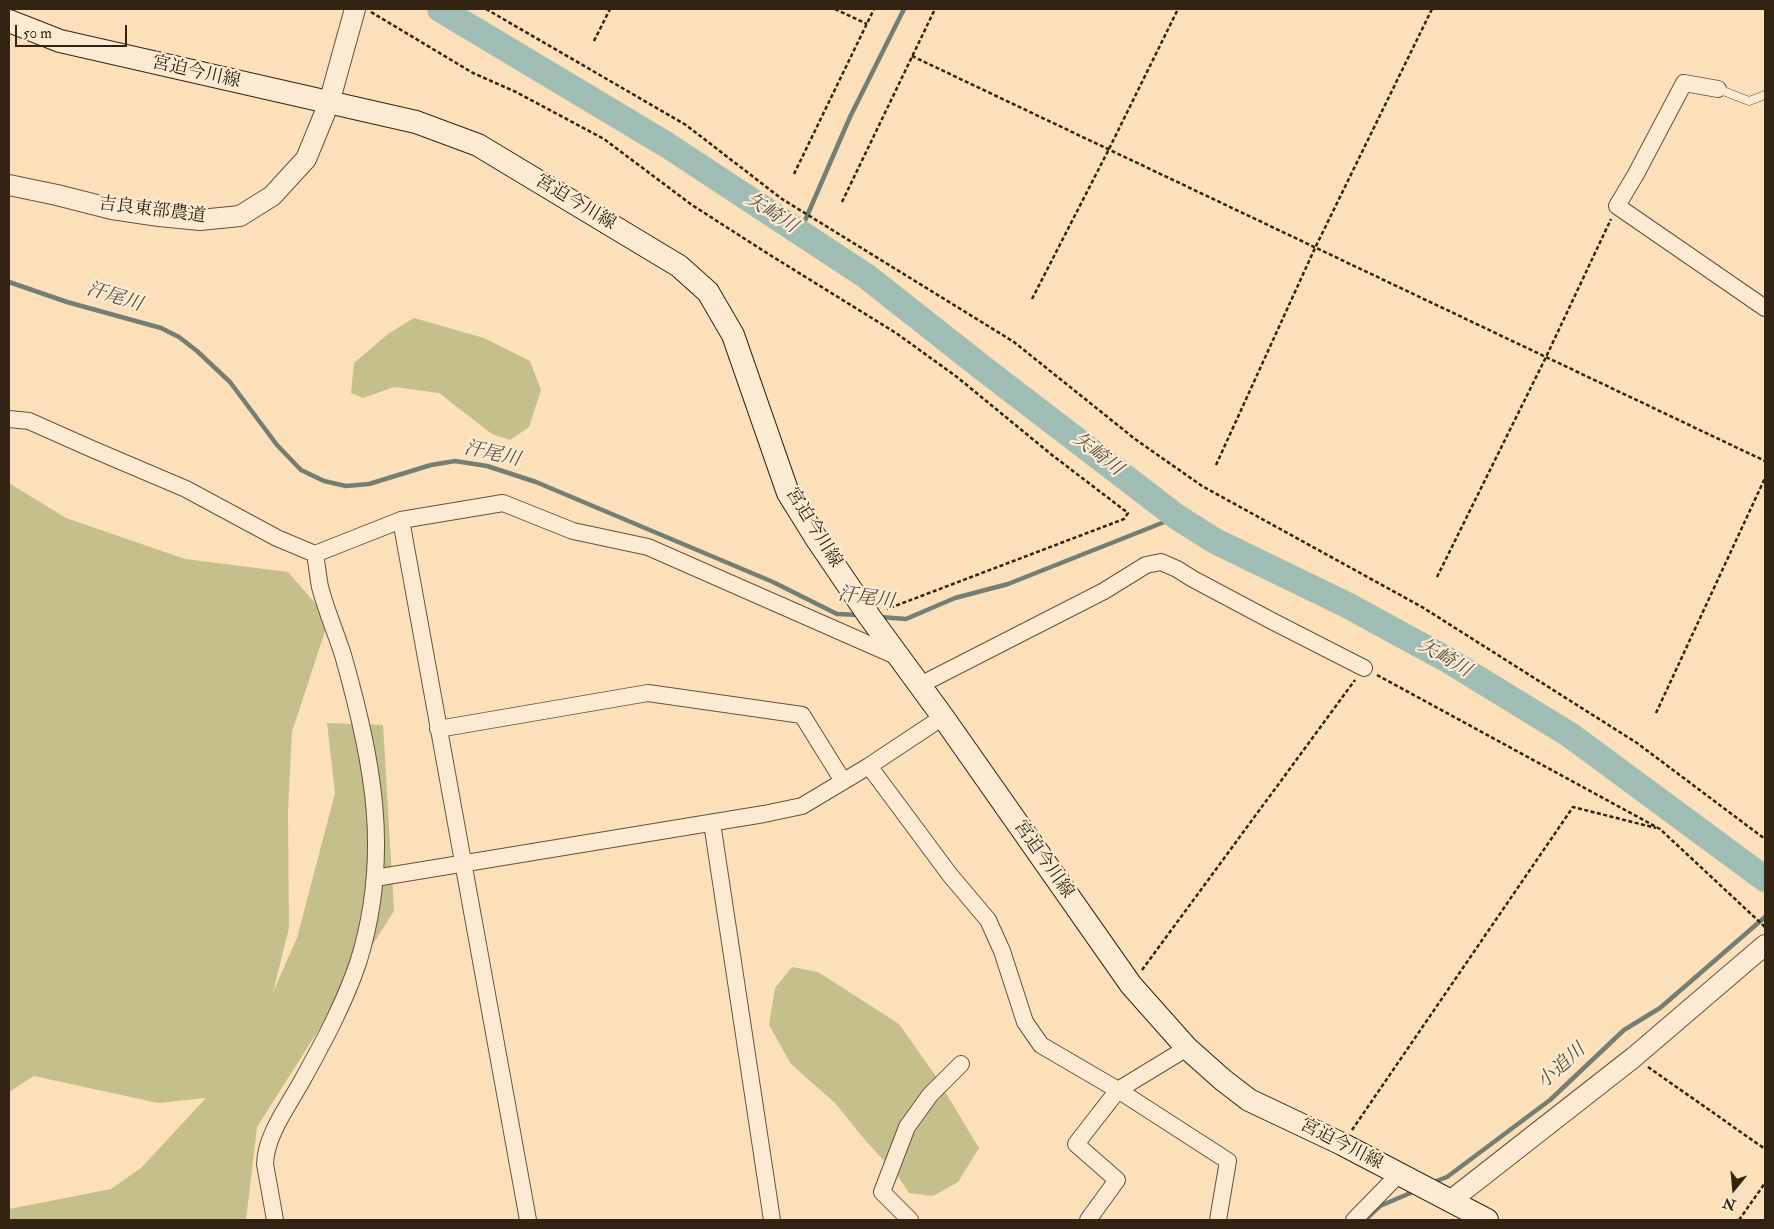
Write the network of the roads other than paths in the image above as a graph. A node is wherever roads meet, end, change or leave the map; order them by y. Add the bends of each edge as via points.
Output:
1 (355, 9) edge
2 (9, 21) edge
3 (1718, 89) joint
4 (1765, 95) edge
5 (329, 103) junction
6 (9, 185) edge
7 (1765, 308) edge
8 (9, 419) edge
9 (401, 520) junction
10 (315, 554) junction
11 (901, 658) junction
12 (1364, 668) road end
13 (920, 684) junction
14 (943, 717) junction
15 (438, 729) junction
16 (869, 766) junction
17 (843, 781) junction
18 (712, 822) junction
19 (462, 863) junction
20 (375, 878) junction
21 (1765, 944) edge
22 (1187, 1048) junction
23 (961, 1064) dead end
24 (1118, 1090) junction
25 (1399, 1174) junction
26 (1450, 1201) junction
27 (274, 1220) edge
28 (528, 1220) edge
29 (772, 1220) edge
30 (910, 1220) edge
31 (1088, 1220) edge
32 (1218, 1220) edge
33 (1354, 1220) edge
34 (1487, 1220) edge

1 - 5 street, 吉良東部農道
2 - 5 main road, 宮迫今川線 via 60,41
3 - 4 lane via 1749,101
3 - 7 street via 1684,83 1617,206
5 - 6 street, 吉良東部農道 via 306,159 272,196 240,216 200,220 159,216 112,209
5 - 11 main road, 宮迫今川線 via 416,122 478,145 679,266 708,292 733,335 788,493 869,616
8 - 10 street via 29,420 186,489 277,538
9 - 10 street
9 - 11 street via 503,503 573,532 648,547
9 - 15 street
10 - 20 street via 320,587 366,745 377,829
11 - 13 main road, 宮迫今川線
12 - 13 street via 1161,562 1146,565 1104,591
13 - 14 main road, 宮迫今川線
14 - 16 street
14 - 22 main road, 宮迫今川線 via 1131,985
15 - 17 street via 648,693 802,715
15 - 19 street
16 - 17 street
16 - 24 street via 950,875 988,920 1002,951 1025,1022 1036,1039
17 - 18 street via 802,806
18 - 19 street
18 - 29 street
19 - 20 street
19 - 28 street
20 - 27 street via 370,919 360,955 336,1018 274,1132 265,1156
21 - 26 street via 1634,1057
22 - 24 street
22 - 25 main road, 宮迫今川線 via 1250,1100
23 - 30 street via 930,1095 907,1127 882,1192
24 - 31 street via 1076,1144 1117,1180
24 - 32 street via 1228,1161
25 - 26 main road, 宮迫今川線
25 - 33 street
26 - 34 main road, 宮迫今川線

